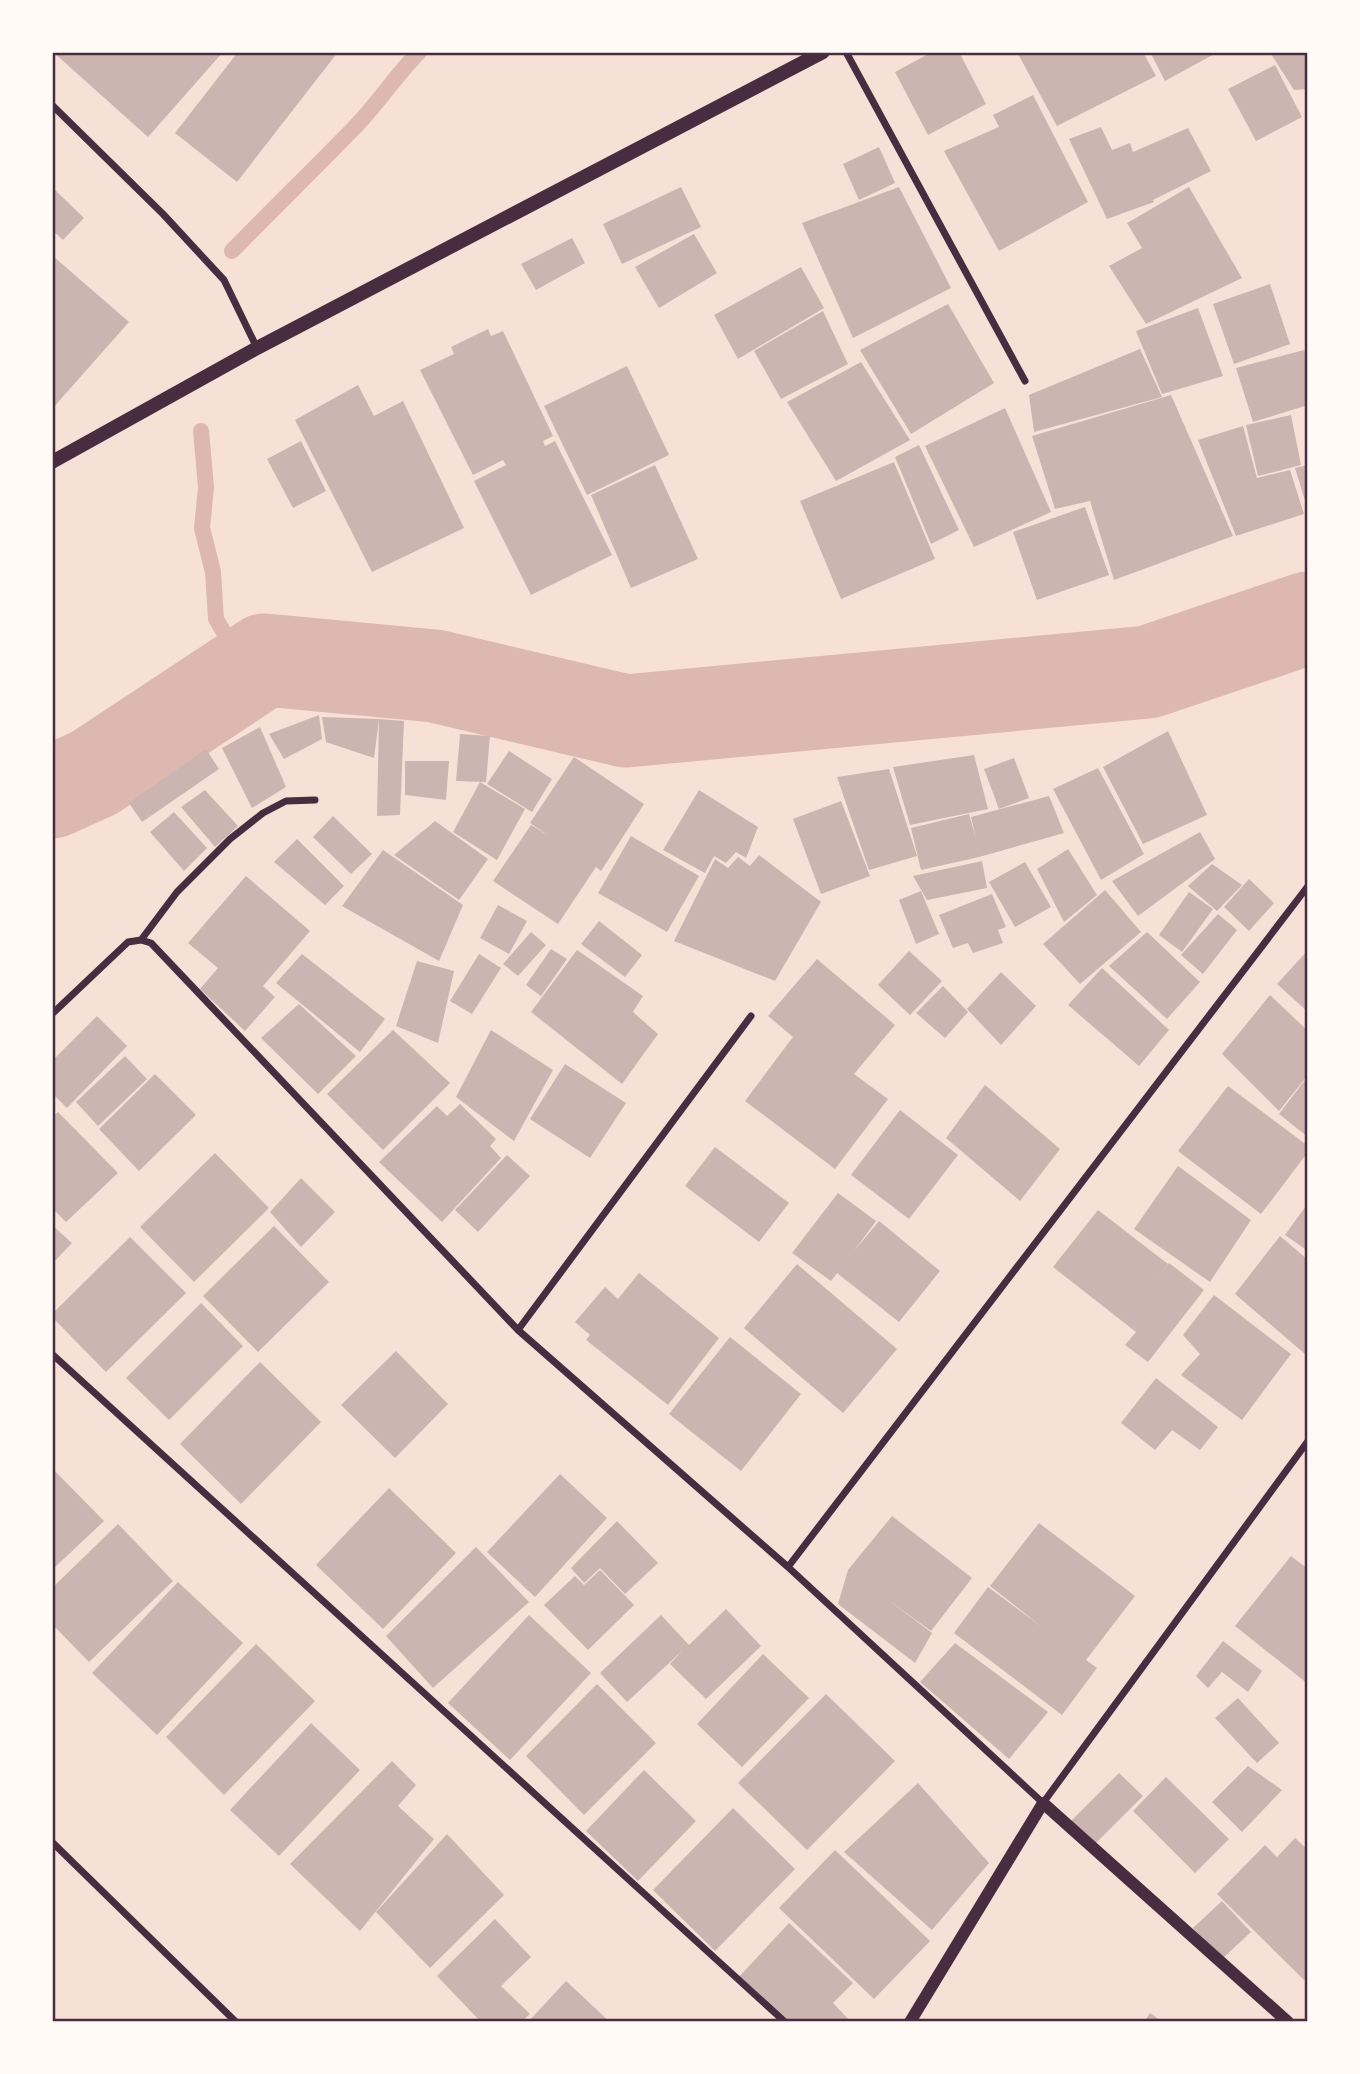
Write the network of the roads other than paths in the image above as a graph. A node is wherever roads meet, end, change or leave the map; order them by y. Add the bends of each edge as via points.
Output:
1 (823, 52) edge
2 (846, 52) edge
3 (52, 105) edge
4 (257, 348) junction
5 (1025, 381) dead end
6 (52, 462) edge
7 (316, 800) dead end
8 (1307, 886) edge
9 (141, 940) junction
10 (52, 1014) edge
11 (751, 1016) dead end
12 (518, 1330) junction
13 (52, 1354) edge
14 (1307, 1441) edge
15 (788, 1567) junction
16 (1043, 1802) junction
17 (52, 1842) edge
18 (236, 2021) edge
19 (785, 2021) edge
20 (910, 2021) edge
21 (1288, 2021) edge

1 - 4 main road
2 - 5 street
3 - 4 street via 224,280
4 - 6 main road
7 - 9 street via 286,801 230,839 177,892
8 - 15 street
9 - 10 street via 128,942
9 - 12 street via 158,950
11 - 12 street
12 - 15 street
13 - 19 street
14 - 16 street
15 - 16 street
16 - 20 street
16 - 21 street
17 - 18 street

